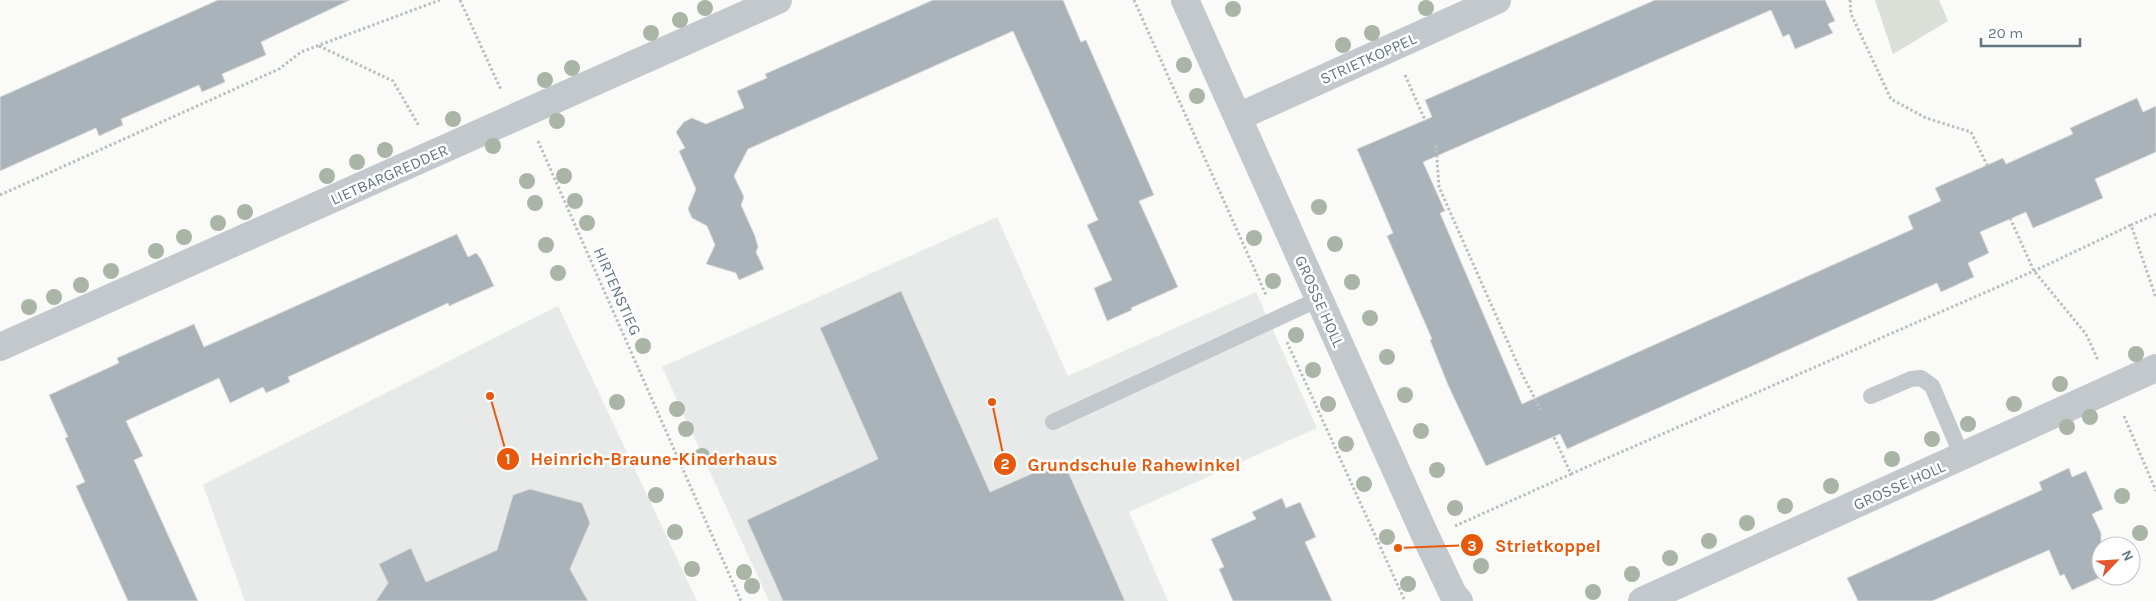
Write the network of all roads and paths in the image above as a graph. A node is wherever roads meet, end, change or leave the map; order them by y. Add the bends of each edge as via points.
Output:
1 (440, 0) edge
2 (460, 0) edge
3 (778, 0) edge
4 (1185, 0) edge
5 (1497, 0) edge
6 (1850, 0) edge
7 (318, 45) junction
8 (1393, 47) junction
9 (526, 114) junction
10 (1238, 117) junction
11 (1425, 120) dead end
12 (1436, 145) dead end
13 (435, 153) junction
14 (1987, 165) dead end
15 (0, 195) edge
16 (2156, 214) edge
17 (2010, 218) dead end
18 (2131, 225) junction
19 (2034, 271) junction
20 (2156, 298) edge
21 (1319, 299) junction
22 (0, 347) edge
23 (2156, 368) edge
24 (2112, 388) junction
25 (1871, 396) dead end
26 (1542, 412) dead end
27 (1053, 422) dead end
28 (1554, 437) dead end
29 (1962, 456) junction
30 (1571, 474) junction
31 (2156, 491) edge
32 (1427, 539) junction
33 (741, 601) edge
34 (1458, 601) edge
35 (1642, 601) edge

1 - 7 path
2 - 9 path, HIRTENSTIEG via 503,95
3 - 9 street, LIETBARGREDDER
4 - 10 street, GROSSE HOLL
5 - 8 street, STRIETKOPPEL
6 - 14 path via 1851,14 1891,99 1926,118 1971,132
7 - 13 path via 393,81
7 - 15 path via 302,52 279,70
8 - 10 street, STRIETKOPPEL
8 - 11 path
9 - 13 street, LIETBARGREDDER
9 - 33 path, HIRTENSTIEG
10 - 21 street, GROSSE HOLL
12 - 26 path via 1439,187
13 - 22 street, LIETBARGREDDER
16 - 18 path
17 - 19 path
18 - 19 path
18 - 20 path
19 - 24 path via 2086,334
19 - 30 path
21 - 27 lane
21 - 32 street, GROSSE HOLL
23 - 24 street, GROSSE HOLL
24 - 29 street, GROSSE HOLL
24 - 31 path
25 - 29 lane via 1921,378 1932,386
28 - 30 path
29 - 35 street, GROSSE HOLL
30 - 32 path
32 - 34 street, GROSSE HOLL

